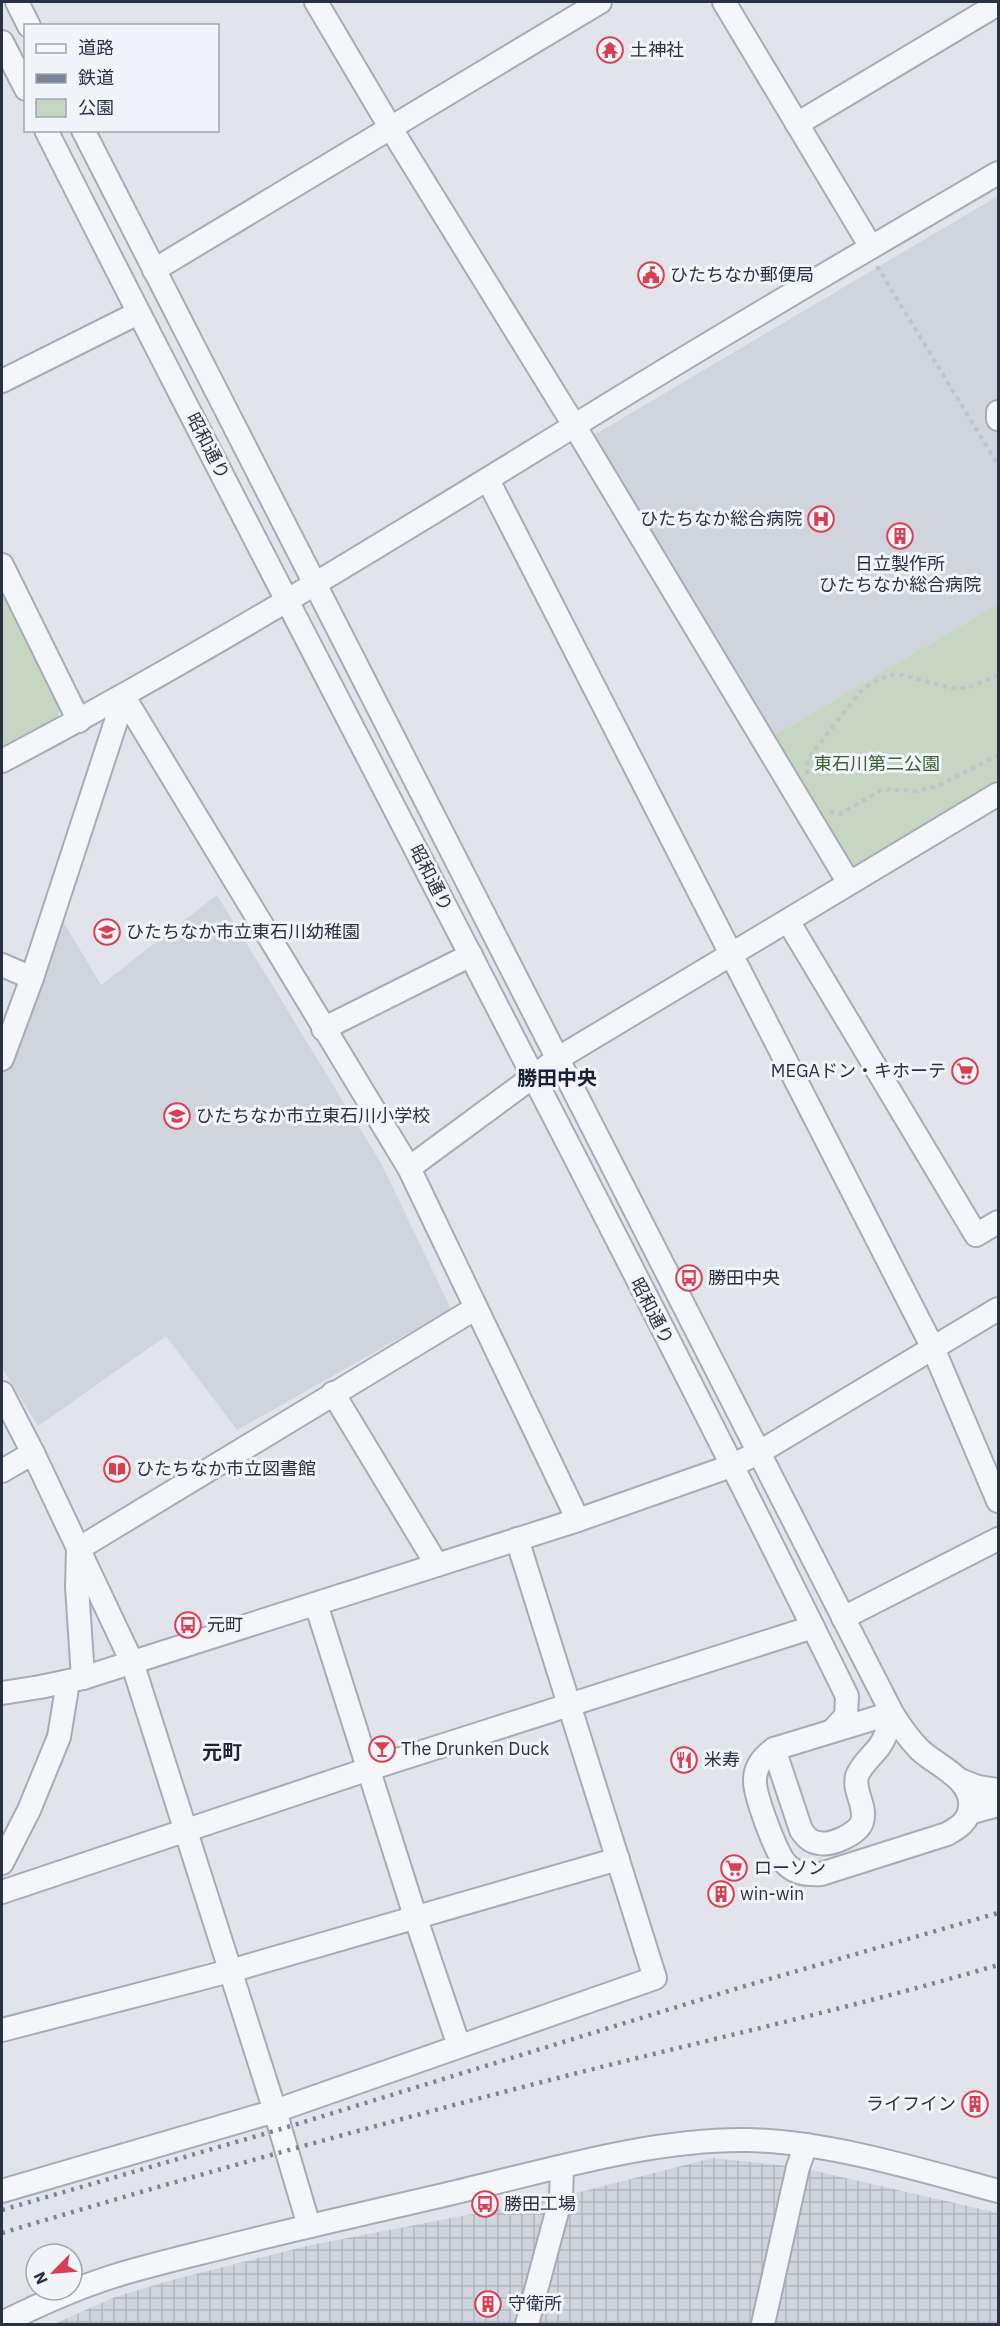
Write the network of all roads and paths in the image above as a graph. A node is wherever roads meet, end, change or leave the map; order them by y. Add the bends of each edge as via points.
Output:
1 (17, 2) edge
2 (316, 2) edge
3 (600, 2) edge
4 (724, 2) edge
5 (999, 4) edge
6 (28, 24) edge
7 (2, 42) edge
8 (24, 85) edge
9 (797, 123) junction
10 (390, 127) junction
11 (47, 132) edge
12 (84, 132) edge
13 (999, 172) edge
14 (871, 247) junction
15 (154, 270) junction
16 (138, 313) junction
17 (2, 381) edge
18 (999, 412) edge
19 (999, 419) edge
20 (574, 425) junction
21 (999, 465) edge
22 (488, 480) junction
23 (2, 565) edge
24 (314, 586) junction
25 (288, 601) junction
26 (999, 675) edge
27 (124, 697) junction
28 (79, 721) junction
29 (999, 755) edge
30 (2, 761) edge
31 (807, 782) dead end
32 (999, 794) edge
33 (825, 809) dead end
34 (849, 883) junction
35 (789, 921) junction
36 (471, 955) junction
37 (731, 956) junction
38 (2, 965) edge
39 (32, 978) junction
40 (323, 1029) junction
41 (2, 1059) edge
42 (557, 1059) junction
43 (533, 1077) junction
44 (409, 1168) junction
45 (999, 1222) edge
46 (476, 1308) junction
47 (999, 1310) edge
48 (933, 1348) junction
49 (2, 1393) edge
50 (333, 1393) junction
51 (33, 1453) junction
52 (758, 1453) junction
53 (731, 1466) junction
54 (992, 1468) edge
55 (2, 1471) edge
56 (999, 1501) edge
57 (578, 1520) junction
58 (517, 1539) junction
59 (999, 1539) edge
60 (78, 1549) junction
61 (437, 1565) junction
62 (316, 1604) junction
63 (843, 1618) junction
64 (813, 1627) junction
65 (132, 1662) junction
66 (75, 1680) junction
67 (2, 1693) edge
68 (571, 1706) junction
69 (892, 1713) junction
70 (832, 1730) junction
71 (774, 1749) junction
72 (369, 1769) junction
73 (960, 1780) junction
74 (999, 1790) edge
75 (999, 1805) edge
76 (969, 1813) junction
77 (185, 1830) junction
78 (618, 1859) junction
79 (2, 1863) edge
80 (2, 1892) edge
81 (416, 1919) junction
82 (230, 1971) junction
83 (2, 2030) edge
84 (459, 2046) junction
85 (275, 2111) junction
86 (806, 2145) junction
87 (562, 2168) junction
88 (2, 2191) edge
89 (999, 2191) edge
90 (309, 2226) junction
91 (2, 2323) edge
92 (527, 2325) edge
93 (763, 2325) edge

1 - 6 street
2 - 10 street
3 - 10 street
4 - 9 street
5 - 9 street
7 - 8 street
9 - 14 street
10 - 15 street
10 - 20 street
11 - 16 street, 昭和通り
12 - 15 street, 昭和通り
13 - 14 street
14 - 20 street
14 - 21 path via 877,265
15 - 24 street, 昭和通り
16 - 17 street
16 - 25 street, 昭和通り
18 - 19 street
20 - 22 street
20 - 34 street
22 - 24 street
22 - 37 street
23 - 28 street
24 - 25 street
24 - 42 street, 昭和通り
25 - 27 street
25 - 36 street, 昭和通り
26 - 31 path via 968,688 952,688 902,675 890,675 872,683 860,692 807,760
27 - 28 street
27 - 39 street
27 - 40 street
28 - 30 street
29 - 33 path via 938,786 883,789 840,814
32 - 34 street
34 - 35 street
35 - 37 street
35 - 45 street via 976,1235
36 - 40 street
36 - 43 street, 昭和通り
37 - 42 street
37 - 48 street
38 - 39 street
39 - 41 street
40 - 44 street
42 - 43 street
42 - 52 street, 昭和通り
43 - 44 street
43 - 53 street, 昭和通り
44 - 46 street
46 - 50 street
46 - 57 street
47 - 48 street
48 - 52 street
48 - 54 street
49 - 51 street
50 - 60 street
50 - 61 street
51 - 55 street
51 - 60 street
52 - 53 street
52 - 63 street, 昭和通り
53 - 57 street
53 - 64 street, 昭和通り
54 - 56 street
57 - 58 street
58 - 61 street
58 - 68 street
59 - 63 street
60 - 65 street
60 - 66 street
61 - 62 street
62 - 65 street
62 - 72 street
63 - 69 street, 昭和通り
64 - 68 street
64 - 70 street, 昭和通り via 847,1696 846,1716
65 - 66 street
65 - 77 street
66 - 67 street
66 - 79 street via 59,1737
68 - 72 street
68 - 78 street
69 - 70 street
69 - 71 street via 888,1734 857,1776 864,1812 861,1824 852,1834 833,1841 821,1844 809,1840 801,1830
69 - 73 street, 昭和通り via 922,1752
70 - 71 street
71 - 76 street via 758,1766 755,1781 778,1852 796,1871 821,1874 947,1834 964,1822
72 - 77 street
72 - 81 street
73 - 74 street, 昭和通り
73 - 76 street via 969,1794
75 - 76 street
77 - 80 street
77 - 82 street
78 - 81 street
78 - 84 street via 655,1978
81 - 82 street
81 - 84 street
82 - 83 street
82 - 85 street
84 - 85 street
85 - 88 street
85 - 90 street
86 - 87 street via 693,2141
86 - 89 street
86 - 93 street
87 - 90 street
87 - 92 street via 561,2197
90 - 91 street via 109,2277

